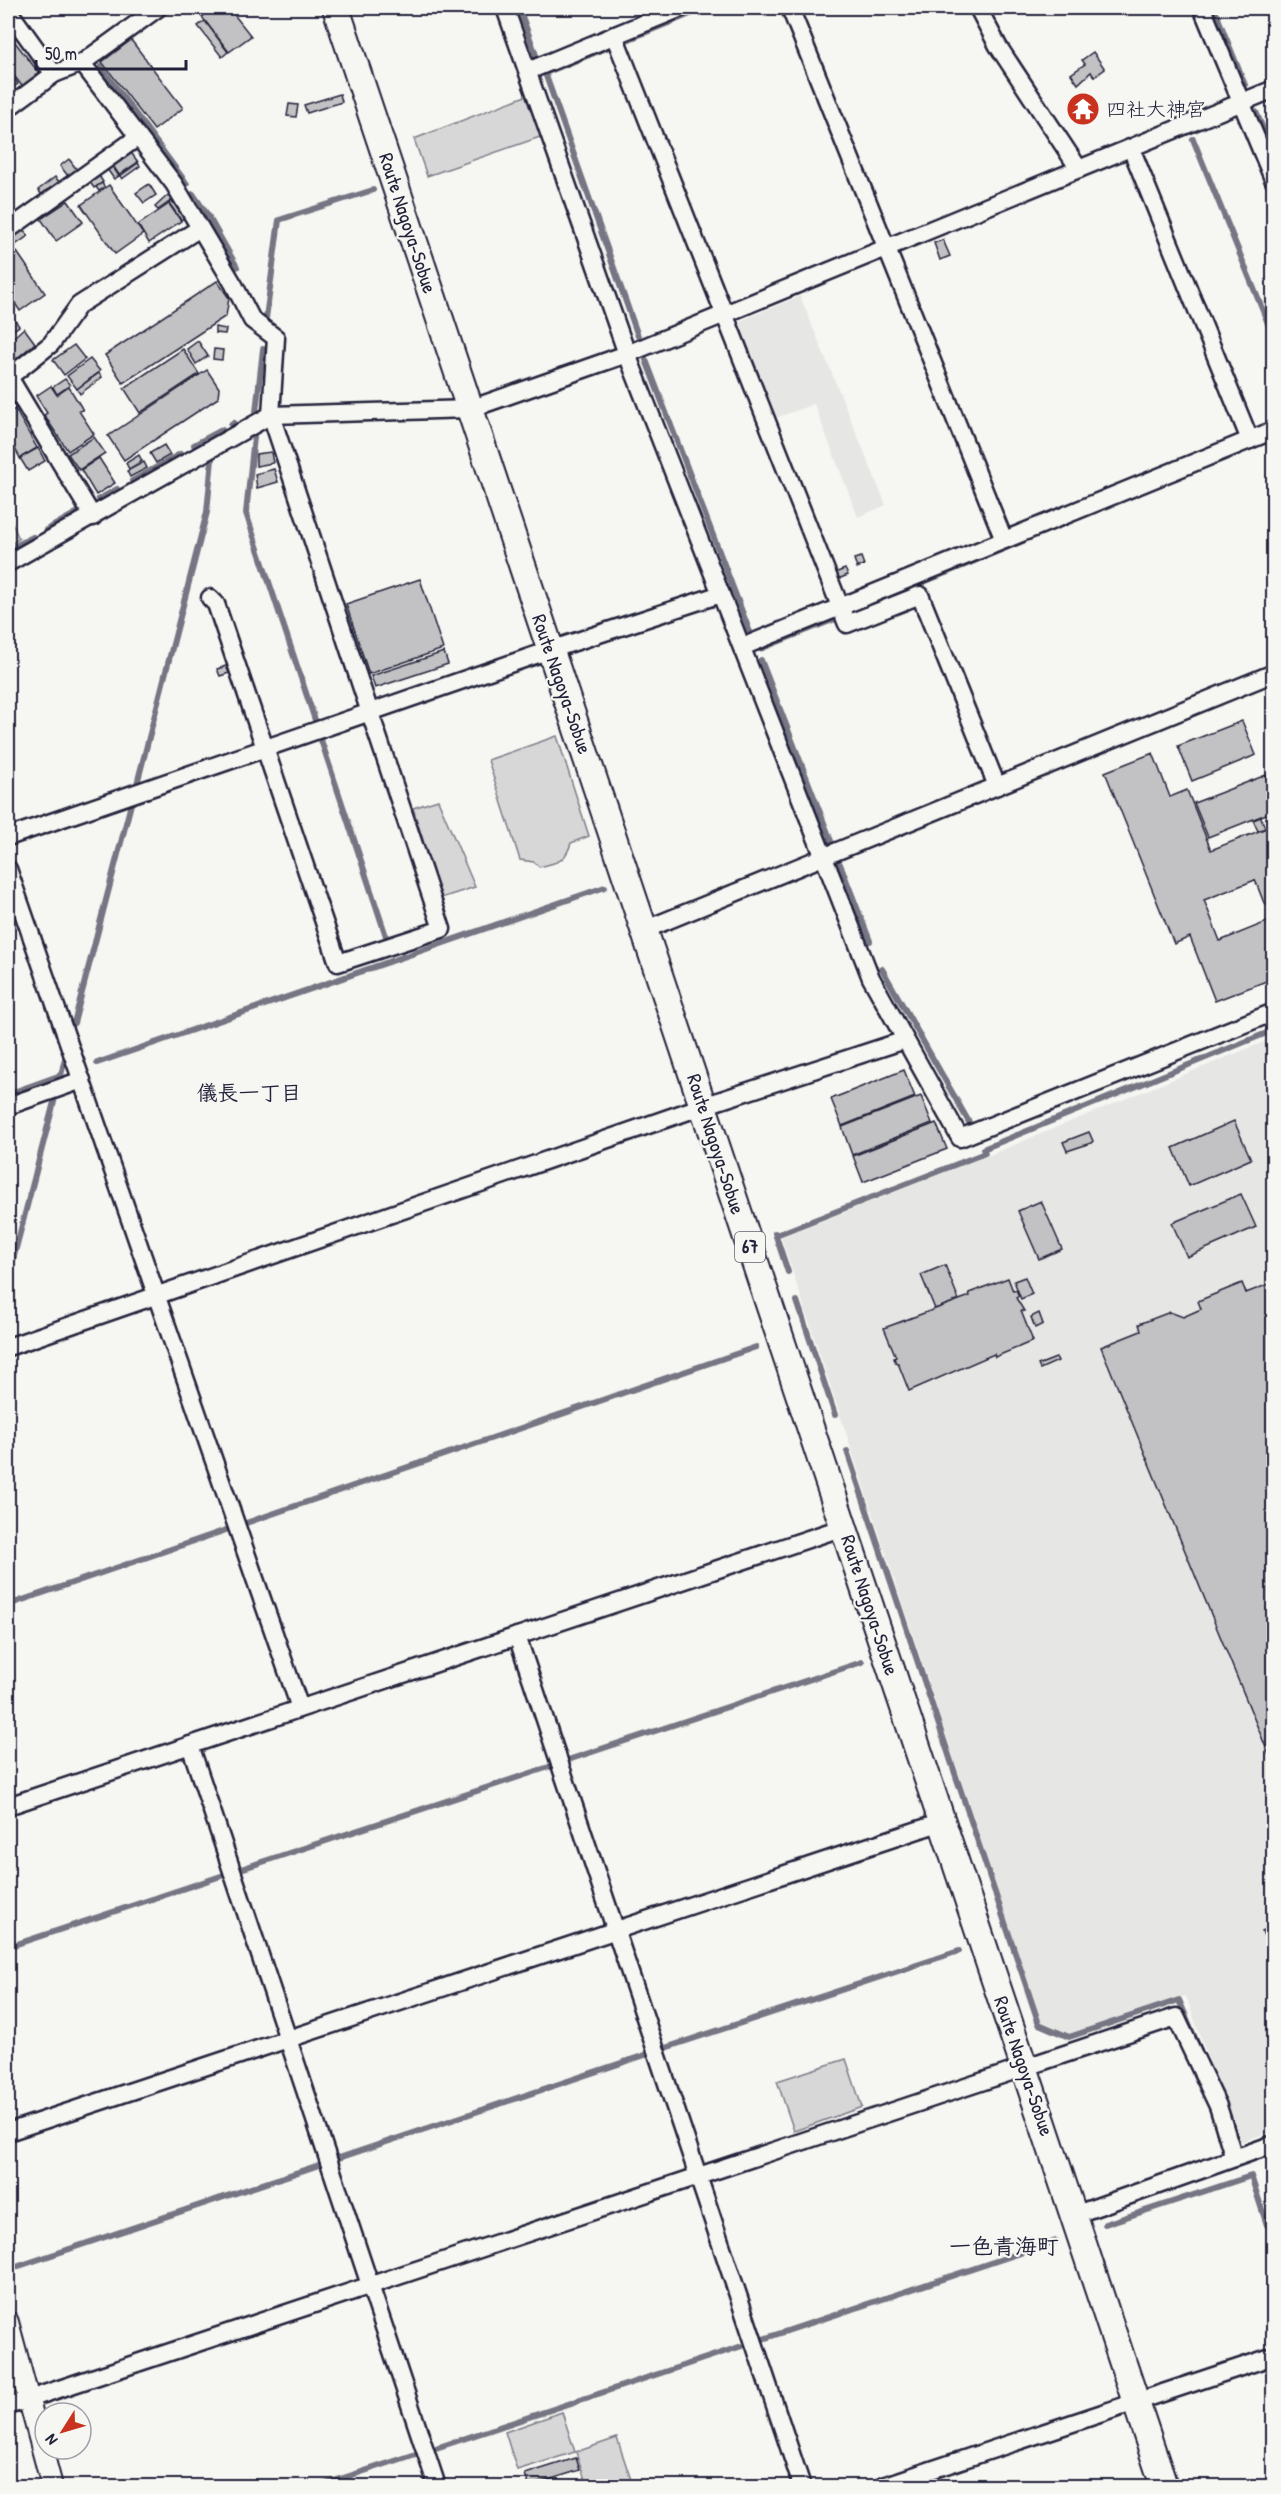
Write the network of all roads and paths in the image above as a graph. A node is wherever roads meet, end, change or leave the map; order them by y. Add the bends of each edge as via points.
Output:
1 (158, 8) edge
2 (336, 8) edge
3 (505, 8) edge
4 (681, 8) edge
5 (790, 8) edge
6 (978, 8) edge
7 (1202, 8) edge
8 (8, 10) edge
9 (614, 35) junction
10 (82, 63) junction
11 (528, 71) junction
12 (54, 74) junction
13 (1274, 89) edge
14 (1242, 102) junction
15 (8, 108) edge
16 (138, 137) junction
17 (1131, 148) junction
18 (1079, 169) junction
19 (1274, 181) edge
20 (200, 228) junction
21 (8, 230) edge
22 (888, 247) junction
23 (725, 314) junction
24 (627, 354) junction
25 (8, 378) edge
26 (470, 409) junction
27 (271, 415) junction
28 (1274, 430) edge
29 (1250, 440) junction
30 (93, 517) junction
31 (1004, 540) junction
32 (8, 563) edge
33 (721, 594) junction
34 (210, 598) dead end
35 (841, 607) junction
36 (742, 647) junction
37 (550, 650) junction
38 (1274, 673) edge
39 (370, 712) junction
40 (264, 748) junction
41 (998, 786) junction
42 (8, 837) edge
43 (824, 857) junction
44 (8, 869) edge
45 (644, 930) junction
46 (1274, 1012) edge
47 (905, 1040) junction
48 (82, 1080) junction
49 (8, 1106) edge
50 (703, 1106) junction
51 (157, 1295) junction
52 (8, 1347) edge
53 (844, 1527) junction
54 (517, 1636) junction
55 (300, 1708) junction
56 (190, 1745) junction
57 (8, 1806) edge
58 (942, 1822) junction
59 (616, 1930) junction
60 (288, 2039) junction
61 (1025, 2069) junction
62 (8, 2132) edge
63 (1274, 2144) edge
64 (1234, 2158) junction
65 (699, 2177) junction
66 (1074, 2215) junction
67 (370, 2286) junction
68 (8, 2322) edge
69 (1274, 2356) edge
70 (27, 2399) junction
71 (1136, 2402) junction
72 (8, 2406) edge
73 (52, 2487) edge
74 (437, 2487) edge
75 (802, 2487) edge
76 (883, 2487) edge
77 (1164, 2487) edge

1 - 10 street
2 - 26 main road, Route Nagoya-Sobue / 67
3 - 11 street
4 - 9 street
5 - 22 street
6 - 18 street via 998,46
7 - 14 street
8 - 12 street
9 - 11 street
9 - 23 street
10 - 12 street
10 - 16 street
11 - 24 street
12 - 15 street
13 - 14 street
14 - 17 street
14 - 19 street
16 - 20 street via 174,184
16 - 21 street
17 - 18 street
17 - 29 street
18 - 22 street
20 - 25 street via 79,305 51,344
20 - 27 street via 252,320 276,338
22 - 23 street
22 - 31 street
23 - 24 street
23 - 35 street
24 - 26 street
24 - 33 street
25 - 30 street
26 - 27 street
26 - 37 main road, Route Nagoya-Sobue / 67
27 - 30 street
27 - 39 street
28 - 29 street
29 - 31 street
30 - 32 street
31 - 35 street
33 - 36 street
33 - 37 street
34 - 40 street via 216,604
35 - 36 street
35 - 41 street via 847,624 920,595
36 - 43 street
37 - 39 street
37 - 45 main road, Route Nagoya-Sobue / 67
38 - 41 street
39 - 40 street
39 - 40 street via 442,929 338,963
40 - 42 street
41 - 43 street
43 - 45 street
43 - 47 street via 871,978
44 - 48 street
45 - 50 main road, Route Nagoya-Sobue / 67
46 - 47 street via 960,1138
47 - 50 street
48 - 49 street
48 - 51 street
50 - 51 street
50 - 53 main road, Route Nagoya-Sobue / 67
51 - 52 street
51 - 55 street
53 - 54 street
53 - 58 main road, Route Nagoya-Sobue / 67
54 - 55 street
54 - 59 street
55 - 56 street
56 - 57 street
56 - 60 street
58 - 59 street
58 - 61 main road, Route Nagoya-Sobue / 67
59 - 60 street
59 - 65 street
60 - 62 street
60 - 67 street
61 - 64 street via 1176,2017 1218,2106
61 - 65 street
61 - 66 main road, Route Nagoya-Sobue / 67
63 - 64 street
64 - 66 street
65 - 67 street
65 - 75 street
66 - 71 main road, Route Nagoya-Sobue / 67
67 - 70 street
67 - 74 street
68 - 70 street
69 - 71 street
70 - 72 street
70 - 73 street
71 - 76 street
71 - 77 main road, Route Nagoya-Sobue / 67

